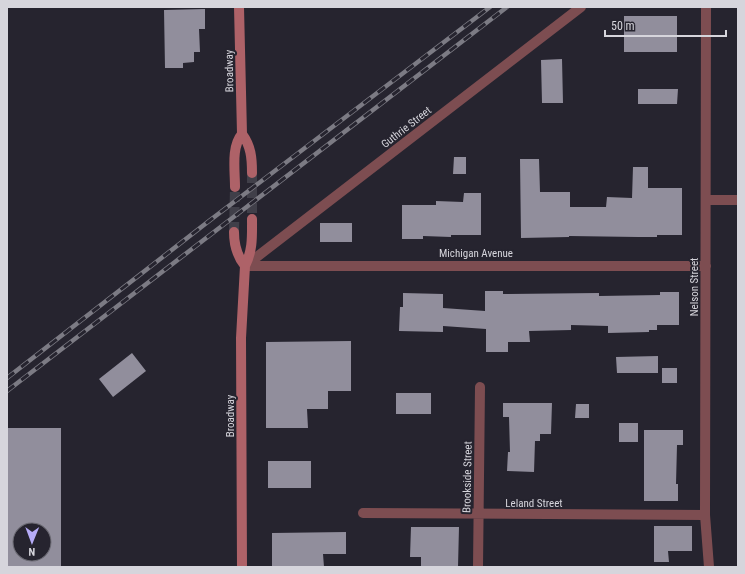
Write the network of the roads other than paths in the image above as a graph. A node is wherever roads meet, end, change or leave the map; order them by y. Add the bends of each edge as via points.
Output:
1 (239, 7) edge
2 (581, 7) edge
3 (706, 7) edge
4 (242, 134) junction
5 (252, 173) tunnel mouth
6 (235, 187) tunnel mouth
7 (707, 200) junction
8 (738, 200) edge
9 (252, 219) tunnel mouth
10 (234, 232) tunnel mouth
11 (245, 266) junction
12 (706, 266) junction
13 (480, 388) dead end
14 (363, 513) dead end
15 (478, 515) junction
16 (705, 515) junction
17 (242, 567) edge
18 (478, 567) edge
19 (709, 567) edge

1 - 4 main road, Broadway
2 - 11 street, Guthrie Street
3 - 7 street, Nelson Street
4 - 5 main road, Broadway via 251,151
4 - 6 main road, Broadway via 236,145
7 - 8 street
7 - 12 street, Nelson Street
9 - 11 main road, Broadway via 250,257
10 - 11 main road via 235,247
11 - 12 street, Michigan Avenue
11 - 17 main road, Broadway via 241,338
12 - 16 street, Nelson Street
13 - 15 street, Brookside Street
14 - 15 street, Leland Street
15 - 16 street, Leland Street
15 - 18 street, Brookside Street
16 - 19 street, Nelson Street

